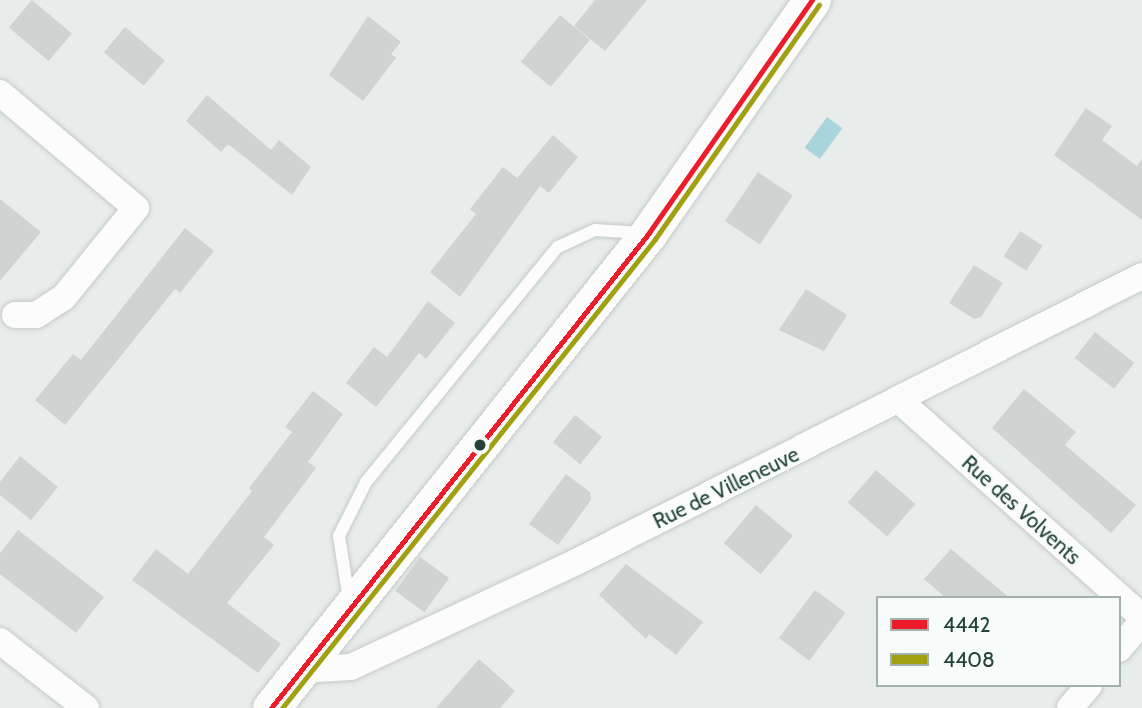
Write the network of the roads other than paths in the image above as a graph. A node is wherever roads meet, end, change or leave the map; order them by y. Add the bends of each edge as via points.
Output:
1 (812, 0) edge
2 (0, 93) edge
3 (648, 234) junction
4 (1142, 276) edge
5 (15, 315) dead end
6 (901, 402) junction
7 (1115, 596) edge
8 (1121, 601) edge
9 (350, 604) junction
10 (1142, 620) edge
11 (0, 641) edge
12 (1121, 646) edge
13 (300, 670) junction
14 (1087, 687) edge
15 (86, 708) edge
16 (271, 708) edge
17 (1070, 708) edge

1 - 3 main road
2 - 5 street via 136,208 64,297 36,315
3 - 9 main road
3 - 9 lane via 595,230 558,247 375,471 339,536
4 - 6 street, Rue de Villeneuve
6 - 7 street, Rue des Volvents
6 - 13 street, Rue de Villeneuve via 351,667
8 - 10 street, Rue des Volvents
9 - 13 main road
10 - 12 street, Rue des Volvents
11 - 15 street
13 - 16 main road
14 - 17 street

